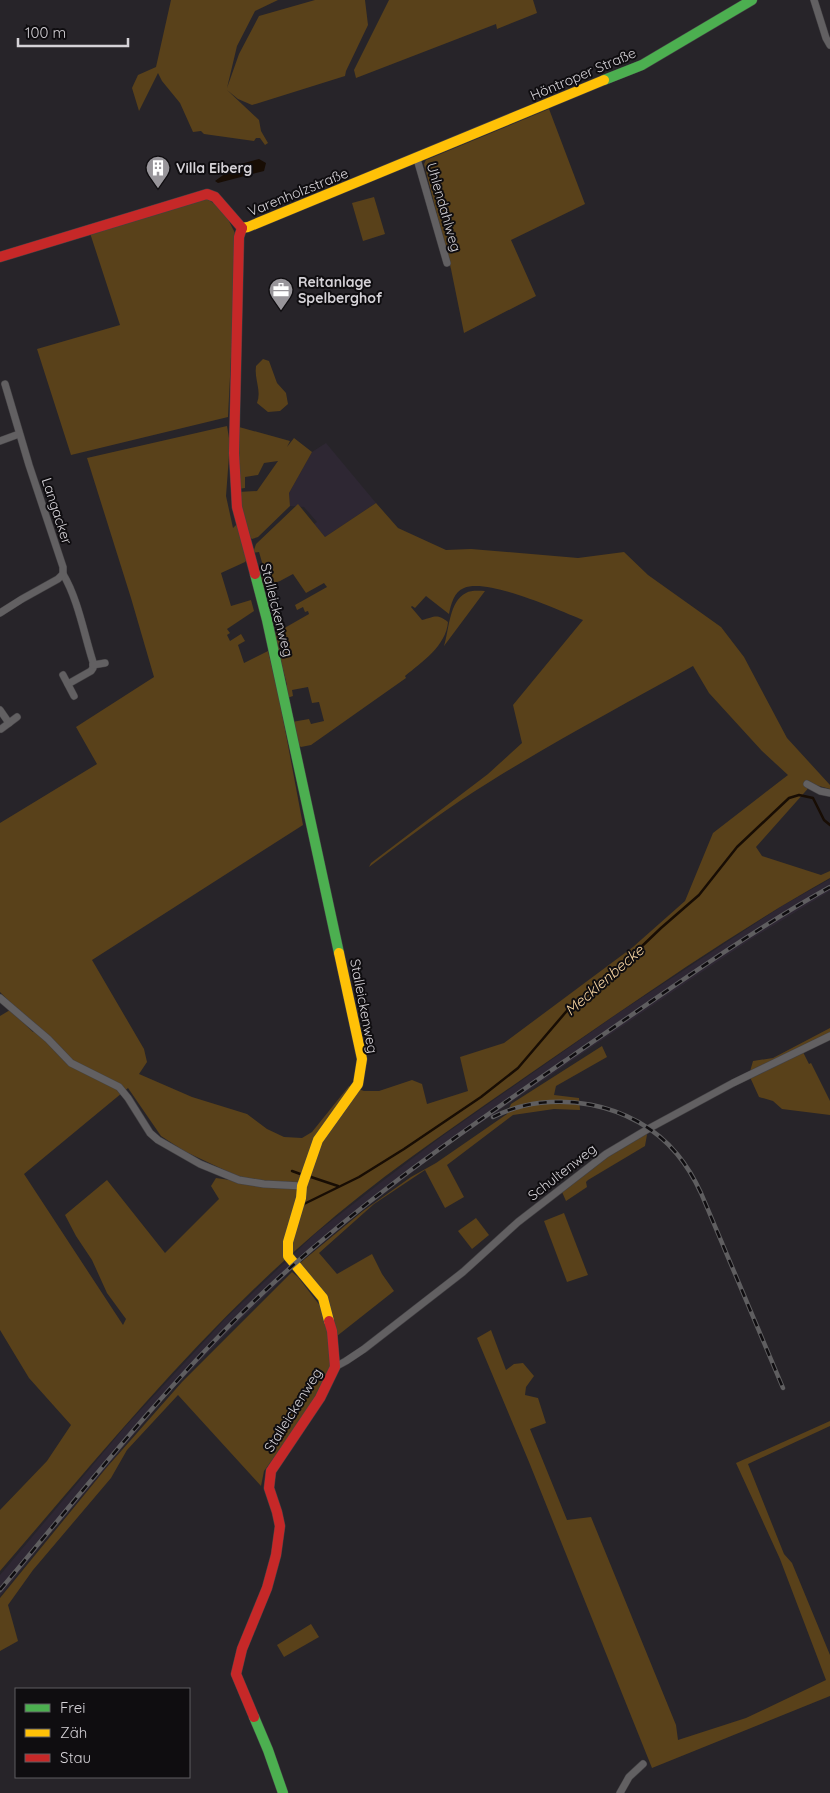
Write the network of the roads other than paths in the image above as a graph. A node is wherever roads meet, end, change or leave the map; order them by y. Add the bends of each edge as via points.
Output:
1 (752, 0) edge
2 (814, 0) edge
3 (830, 45) edge
4 (417, 158) junction
5 (242, 228) junction
6 (0, 257) edge
7 (447, 263) dead end
8 (5, 384) dead end
9 (19, 434) junction
10 (0, 441) edge
11 (63, 574) junction
12 (0, 613) edge
13 (105, 663) dead end
14 (93, 665) junction
15 (63, 675) dead end
16 (68, 684) junction
17 (74, 696) dead end
18 (0, 710) edge
19 (17, 717) dead end
20 (9, 723) junction
21 (1, 729) edge
22 (807, 784) dead end
23 (830, 793) edge
24 (0, 998) edge
25 (830, 1036) edge
26 (304, 1178) junction
27 (336, 1366) junction
28 (643, 1764) dead end
29 (283, 1793) edge
30 (620, 1793) edge

1 - 4 street, Höntroper Straße via 642,65
2 - 3 street
4 - 5 street, Varenholzstraße
4 - 7 street, Uhlendahlweg
5 - 6 street, Varenholzstraße via 216,197 208,194
5 - 26 street, Stalleickenweg via 239,237 234,444 237,507 268,622 362,1059 358,1084 318,1140
8 - 9 street, Langacker
9 - 10 street
9 - 11 street, Langacker
11 - 12 street
11 - 14 street, Langacker
13 - 14 street
14 - 16 street via 91,670
15 - 16 street
16 - 17 street
18 - 20 street
19 - 20 street
20 - 21 street
22 - 23 street
24 - 26 street via 71,1063 119,1087 158,1140 200,1164 239,1180 264,1184
25 - 27 street, Schultenweg via 733,1083 606,1154 518,1222 463,1272 364,1349
26 - 27 street, Stalleickenweg via 287,1252 322,1298 332,1331
27 - 29 street, Stalleickenweg via 320,1398 271,1471 268,1483 281,1522 280,1533 271,1576 237,1661 236,1674
28 - 30 street via 629,1777

